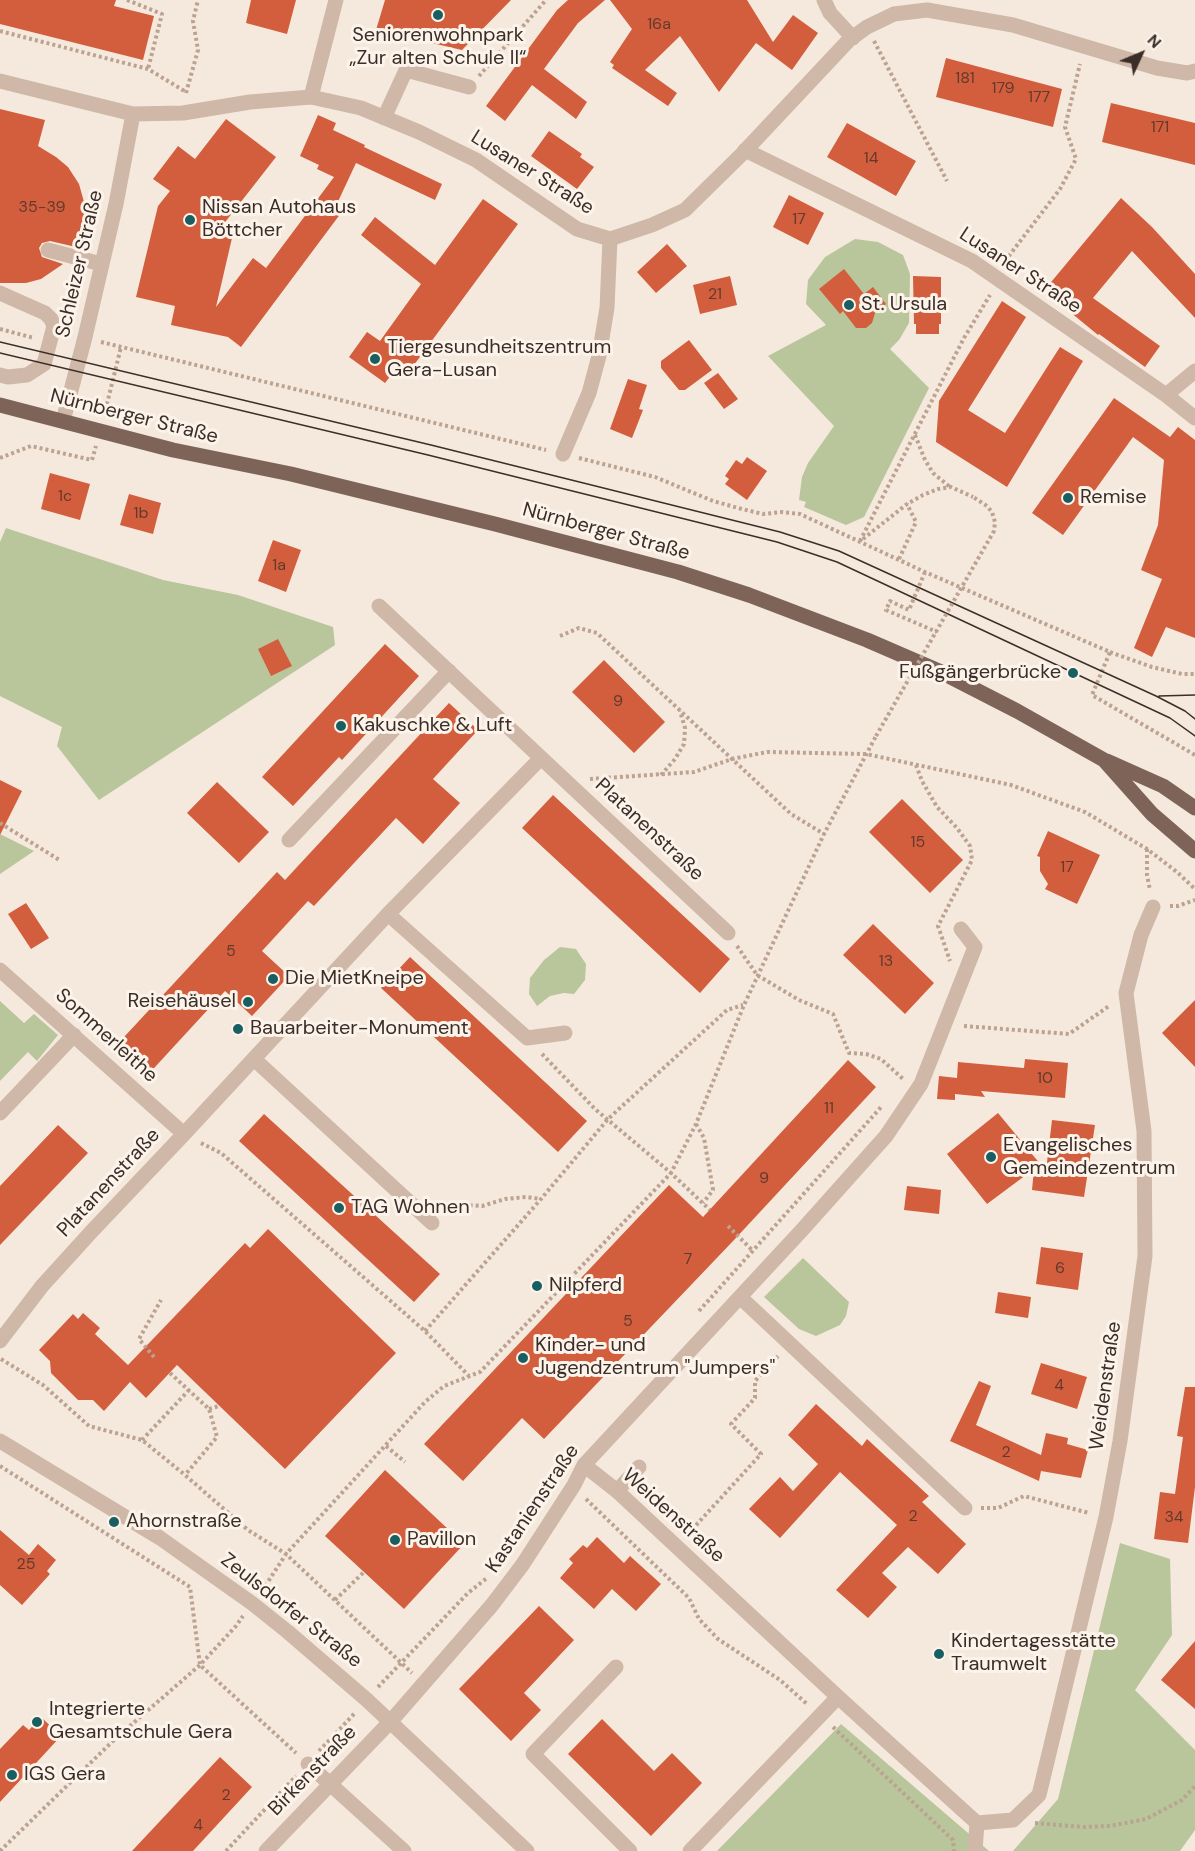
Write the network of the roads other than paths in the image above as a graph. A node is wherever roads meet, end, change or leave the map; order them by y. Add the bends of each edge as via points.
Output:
1 (336, 0) edge
2 (824, 0) edge
3 (954, 7) edge
4 (853, 38) junction
5 (1195, 71) edge
6 (0, 81) edge
7 (469, 87) road end
8 (311, 97) junction
9 (133, 114) junction
10 (384, 118) junction
11 (745, 150) junction
12 (610, 239) junction
13 (48, 250) dead end
14 (101, 264) junction
15 (0, 293) edge
16 (1195, 371) edge
17 (0, 375) edge
18 (1166, 395) junction
19 (0, 405) edge
20 (1195, 418) edge
21 (63, 421) junction
22 (563, 454) road end
23 (379, 606) dead end
24 (449, 671) junction
25 (541, 758) junction
26 (1104, 759) junction
27 (1195, 808) edge
28 (289, 840) dead end
29 (1195, 851) edge
30 (1153, 907) road end
31 (388, 914) junction
32 (961, 929) dead end
33 (728, 933) road end
34 (0, 969) edge
35 (565, 1033) dead end
36 (74, 1035) junction
37 (254, 1059) junction
38 (0, 1113) edge
39 (184, 1134) junction
40 (432, 1223) road end
41 (740, 1297) junction
42 (0, 1341) edge
43 (0, 1442) edge
44 (584, 1465) junction
45 (639, 1467) dead end
46 (616, 1491) junction
47 (965, 1508) road end
48 (616, 1667) dead end
49 (838, 1697) junction
50 (391, 1721) junction
51 (308, 1764) road end
52 (329, 1784) junction
53 (977, 1822) junction
54 (266, 1851) edge
55 (404, 1851) edge
56 (527, 1851) edge
57 (630, 1851) edge
58 (690, 1851) edge
59 (975, 1851) edge

1 - 8 street
2 - 4 street via 830,13
3 - 4 street via 894,14
3 - 5 street via 1158,68
4 - 11 street
6 - 9 street
7 - 10 street via 406,70
8 - 9 street via 183,113
8 - 10 street, Lusaner Straße via 361,108
9 - 14 street, Schleizer Straße
10 - 12 street, Lusaner Straße via 476,160 577,229
11 - 12 street via 685,210
11 - 18 street, Lusaner Straße via 956,253
12 - 22 street via 607,308 599,356 589,393
13 - 14 street
14 - 21 street, Schleizer Straße
15 - 17 street via 45,313 54,326 44,364 27,375
16 - 18 street
18 - 20 street, Lusaner Straße
19 - 21 main road, Nürnberger Straße
21 - 26 main road, Nürnberger Straße via 484,521 739,591 867,639 941,672
23 - 24 street, Platanenstraße
24 - 25 street, Platanenstraße
24 - 28 street
25 - 31 street, Platanenstraße
25 - 33 street, Platanenstraße
26 - 27 main road via 1163,786
26 - 29 main road, Nürnberger Straße via 1152,814
30 - 53 street, Weidenstraße via 1141,935 1126,993 1144,1131 1145,1256 1106,1517 1039,1795 1013,1820
31 - 35 street via 527,1038
31 - 37 street, Platanenstraße
32 - 41 street, Kastanienstraße via 975,947 921,1084 886,1136
34 - 36 street, Sommerleithe
36 - 38 street
36 - 39 street, Sommerleithe
37 - 39 street, Platanenstraße
37 - 40 street
39 - 42 street, Platanenstraße via 42,1286
41 - 44 street, Kastanienstraße
41 - 47 street
43 - 50 street, Zeulsdorfer Straße via 160,1538 253,1604
44 - 46 street, Weidenstraße
44 - 50 street, Kastanienstraße via 523,1564
45 - 46 street
46 - 49 street, Weidenstraße
48 - 57 street via 533,1754
49 - 53 street, Weidenstraße
49 - 58 street
50 - 52 street, Birkenstraße
50 - 56 street, Zeulsdorfer Straße
51 - 52 street
52 - 54 street, Birkenstraße
52 - 55 street
53 - 59 street

